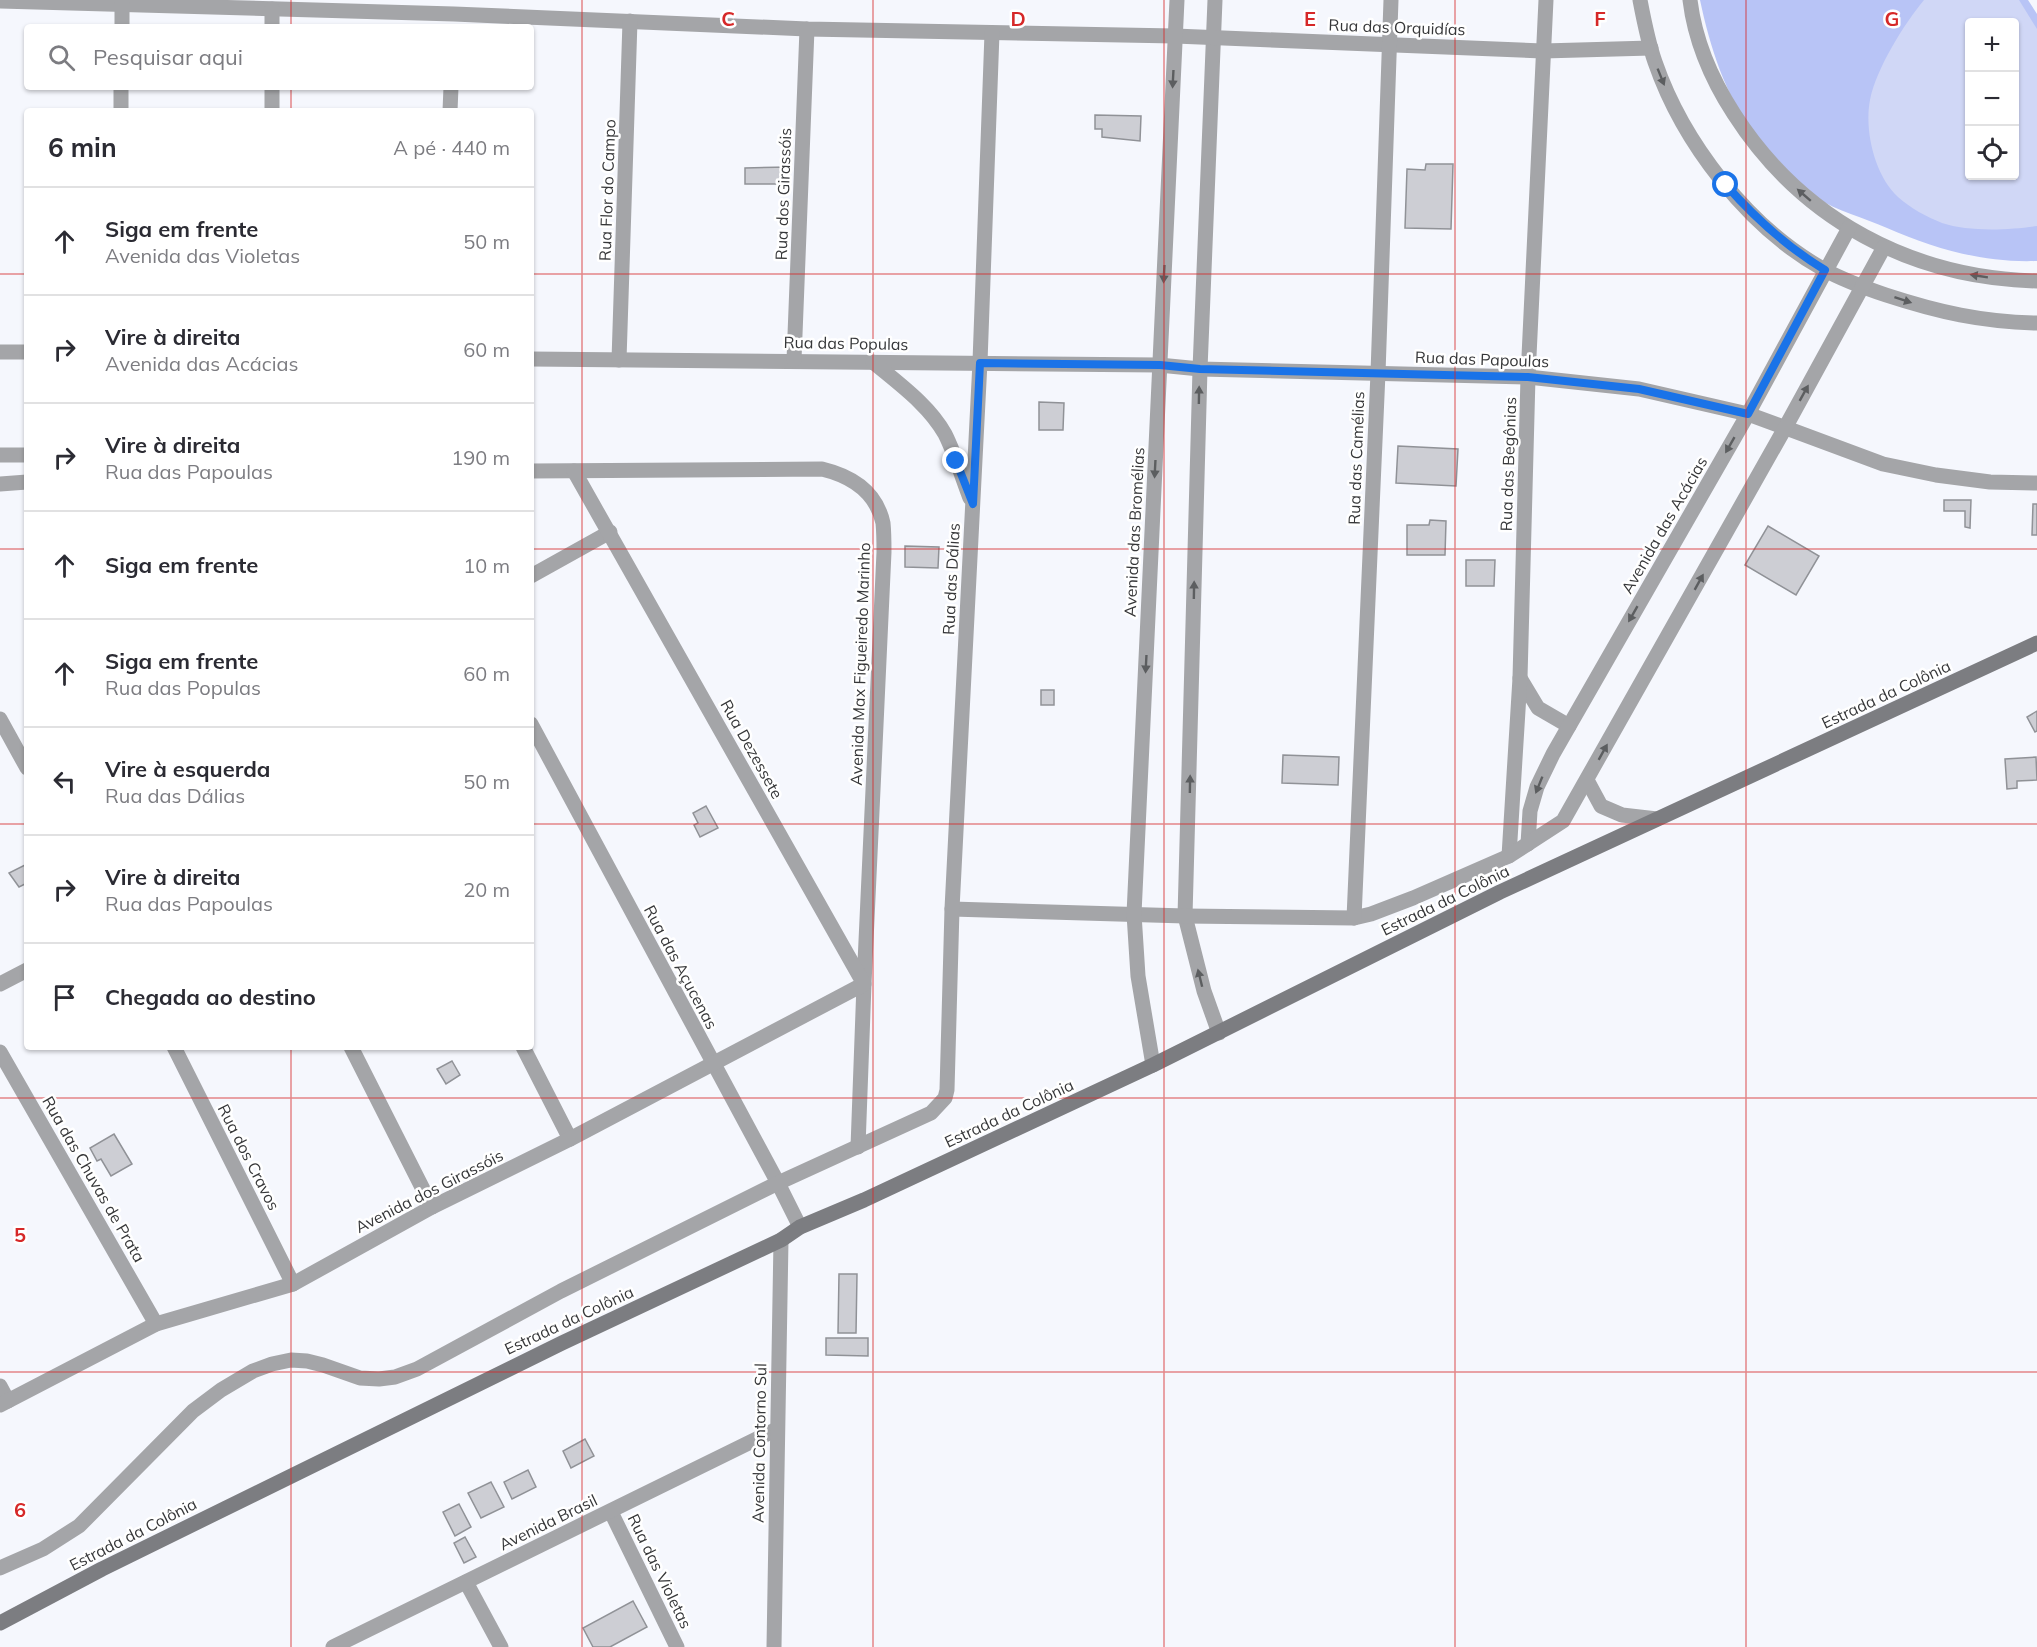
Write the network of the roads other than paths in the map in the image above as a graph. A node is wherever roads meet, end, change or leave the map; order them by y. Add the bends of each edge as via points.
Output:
1 (1177, 0) edge
2 (1215, 0) edge
3 (1391, 0) edge
4 (1546, 0) edge
5 (1640, 0) edge
6 (1690, 0) edge
7 (0, 1) edge
8 (122, 4) junction
9 (272, 9) junction
10 (454, 20) edge
11 (630, 21) junction
12 (122, 24) edge
13 (272, 24) edge
14 (807, 29) junction
15 (992, 33) junction
16 (1175, 36) junction
17 (1213, 38) junction
18 (1389, 45) junction
19 (1651, 48) junction
20 (1543, 51) junction
21 (121, 90) edge
22 (272, 90) edge
23 (451, 90) edge
24 (121, 108) edge
25 (272, 108) edge
26 (450, 108) edge
27 (1849, 228) junction
28 (1884, 247) junction
29 (1825, 270) junction
30 (2037, 281) edge
31 (1863, 287) junction
32 (2037, 323) edge
33 (0, 352) edge
34 (24, 352) edge
35 (534, 359) edge
36 (619, 360) junction
37 (795, 360) junction
38 (873, 362) junction
39 (980, 363) junction
40 (1160, 365) junction
41 (1200, 369) junction
42 (1378, 373) junction
43 (1528, 377) junction
44 (1748, 414) junction
45 (1785, 428) junction
46 (0, 455) edge
47 (24, 455) edge
48 (534, 471) edge
49 (574, 471) junction
50 (24, 482) edge
51 (2037, 483) edge
52 (0, 484) edge
53 (973, 504) junction
54 (610, 532) junction
55 (534, 574) edge
56 (2037, 643) edge
57 (1520, 678) junction
58 (0, 719) edge
59 (1569, 726) junction
60 (534, 730) edge
61 (24, 763) edge
62 (1587, 780) junction
63 (1657, 819) junction
64 (1528, 844) junction
65 (1509, 856) junction
66 (952, 909) junction
67 (1134, 914) junction
68 (1185, 916) junction
69 (1354, 918) junction
70 (24, 972) edge
71 (0, 984) edge
72 (864, 984) junction
73 (1219, 1033) junction
74 (176, 1050) edge
75 (353, 1050) edge
76 (525, 1050) edge
77 (0, 1052) edge
78 (713, 1065) junction
79 (1153, 1065) junction
80 (570, 1139) junction
81 (858, 1147) junction
82 (778, 1183) junction
83 (432, 1207) junction
84 (800, 1227) junction
85 (781, 1240) junction
86 (293, 1284) junction
87 (156, 1324) junction
88 (0, 1386) edge
89 (4, 1403) edge
90 (777, 1428) junction
91 (611, 1512) junction
92 (0, 1568) edge
93 (466, 1582) junction
94 (0, 1623) edge
95 (333, 1647) edge
96 (501, 1647) edge
97 (677, 1647) edge
98 (774, 1647) edge

1 - 16 street, Avenida das Bromélias
2 - 17 street
3 - 18 street, Rua das Camélias
4 - 20 street, Rua das Begônias
5 - 19 street
27 -> 6 street via 1784,178 1744,130 1712,75 1693,24
7 - 8 street, Rua das Orquidías
8 - 9 street, Rua das Orquidías
8 - 12 street
9 - 10 street, Rua das Orquidías
9 - 13 street
10 - 11 street, Rua das Orquidías
11 - 14 street, Rua das Orquidías
11 - 36 street, Rua Flor do Campo
14 - 15 street, Rua das Orquidías
14 - 37 street, Rua dos Girassóis
15 - 16 street, Rua das Orquidías
15 - 39 street, Rua das Dálias
16 - 17 street, Rua das Orquidías
16 -> 40 street, Avenida das Bromélias
17 - 18 street, Rua das Orquidías
17 - 41 street
18 - 20 street, Rua das Orquidías
18 - 42 street, Rua das Camélias
19 - 20 street, Rua das Orquidías
19 -> 29 street via 1668,95 1704,157 1750,212
20 - 43 street, Rua das Begônias
21 - 24 street
22 - 25 street
23 - 26 street
27 - 28 street
27 - 29 street, Avenida das Acácias
30 -> 28 street via 1949,271
28 - 31 street
29 - 31 street
29 - 44 street, Avenida das Acácias
31 -> 32 street via 1937,311
45 -> 31 street
33 - 34 street
35 - 36 street, Rua das Populas
36 - 37 street, Rua das Populas
37 - 38 street, Rua das Populas
38 - 39 street, Rua das Populas
38 - 53 street via 916,400 944,433
39 - 40 street, Rua das Populas
39 - 53 street, Rua das Dálias
40 - 41 street, Rua das Populas
40 -> 67 street, Avenida das Bromélias
41 - 42 street, Rua das Papoulas
68 -> 41 street
42 - 43 street, Rua das Papoulas
42 - 69 street, Rua das Camélias
43 - 44 street, Rua das Papoulas via 1639,389
43 - 57 street, Rua das Begônias
44 - 45 street, Rua das Papoulas
44 -> 59 street, Avenida das Acácias
45 - 51 street, Rua das Papoulas via 1883,464 1936,476
62 -> 45 street
46 - 47 street
48 - 49 street, Avenida Max Figueiredo Marinho
49 - 54 street, Rua Dezessete
49 - 72 street, Avenida Max Figueiredo Marinho via 822,469 856,483 874,503 883,523 884,552
50 - 52 street
53 - 66 street, Rua das Dálias
54 - 55 street
54 - 72 street, Rua Dezessete
56 - 63 main road, Estrada da Colônia
57 - 59 street via 1538,708
57 - 65 street, Rua das Begônias
58 - 61 street
59 -> 64 street, Avenida das Acácias via 1537,787 1530,811
60 - 78 street, Rua das Açucenas
62 - 63 street via 1601,806 1622,815
62 - 64 street via 1563,821
63 - 73 main road, Estrada da Colônia via 1500,892
64 - 65 street
65 - 69 street via 1413,898
66 - 67 street
66 - 81 street, Rua das Dálias via 945,1098 931,1113
67 - 68 street
67 - 79 street, Avenida das Bromélias via 1138,976
68 - 69 street
73 -> 68 street
70 - 71 street
72 - 78 street, Avenida dos Girassóis
72 - 81 street, Avenida Max Figueiredo Marinho
73 - 79 main road, Estrada da Colônia
74 - 86 street, Rua dos Cravos
75 - 83 street
76 - 80 street
77 - 87 street, Rua das Chuvas de Prata
78 - 80 street, Avenida dos Girassóis
78 - 82 street, Rua das Açucenas
79 - 84 main road, Estrada da Colônia
80 - 83 street, Avenida dos Girassóis
81 - 82 street
82 - 84 street, Rua das Açucenas
82 - 92 street via 395,1377 360,1378 323,1365 291,1360 253,1371 193,1411 80,1526 44,1549
83 - 86 street, Avenida dos Girassóis
84 - 85 main road, Estrada da Colônia
85 - 90 street, Avenida Contorno Sul
85 - 94 main road, Estrada da Colônia via 519,1364
86 - 87 street, Avenida dos Girassóis
87 - 89 street, Avenida dos Girassóis
88 - 89 street
90 - 91 street, Avenida Brasil
90 - 98 street, Avenida Contorno Sul
91 - 93 street, Avenida Brasil
91 - 97 street, Rua das Violetas
93 - 95 street, Avenida Brasil
93 - 96 street

